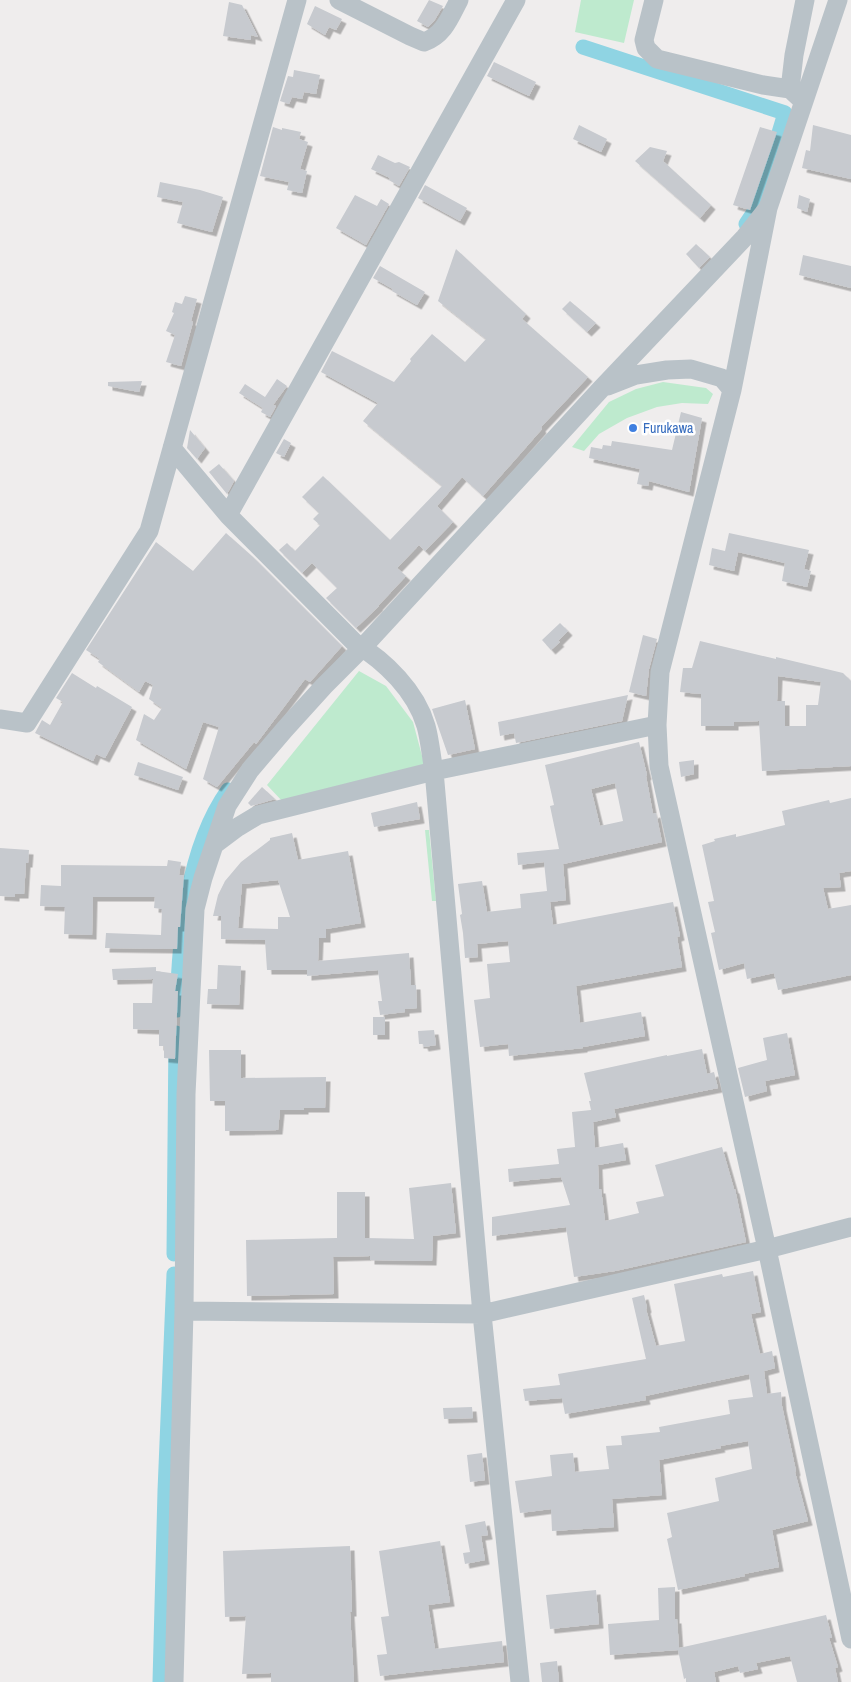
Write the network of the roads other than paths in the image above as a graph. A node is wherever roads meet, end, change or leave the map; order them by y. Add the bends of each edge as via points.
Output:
1 (297, 0) edge
2 (339, 0) edge
3 (459, 0) edge
4 (516, 0) edge
5 (654, 0) edge
6 (805, 0) edge
7 (838, 0) edge
8 (796, 95) junction
9 (768, 208) junction
10 (600, 390) junction
11 (732, 390) junction
12 (172, 448) junction
13 (228, 515) junction
14 (362, 648) junction
15 (0, 719) edge
16 (657, 725) junction
17 (434, 771) junction
18 (214, 845) junction
19 (851, 1228) edge
20 (767, 1248) junction
21 (184, 1311) junction
22 (482, 1314) junction
23 (851, 1640) edge
24 (174, 1682) edge
25 (520, 1682) edge

1 - 12 street
2 - 3 street via 424,42 443,29
4 - 13 street
5 - 8 street via 644,40 646,48 657,59
6 - 8 street via 794,55
7 - 8 street
8 - 9 street
9 - 10 street via 745,237
9 - 11 street
10 - 11 street via 636,375 691,369 722,378
10 - 14 street
11 - 16 street via 660,672
12 - 13 street
12 - 15 street via 149,531 27,724
13 - 14 street
14 - 17 street via 377,658 412,696 426,727
14 - 18 street via 250,770 227,806
16 - 17 street
16 - 20 street via 660,766
17 - 18 street via 258,815
17 - 22 street
18 - 21 street via 195,909 186,1094
19 - 20 street
20 - 22 street
20 - 23 street
21 - 22 street
21 - 24 street
22 - 25 street

